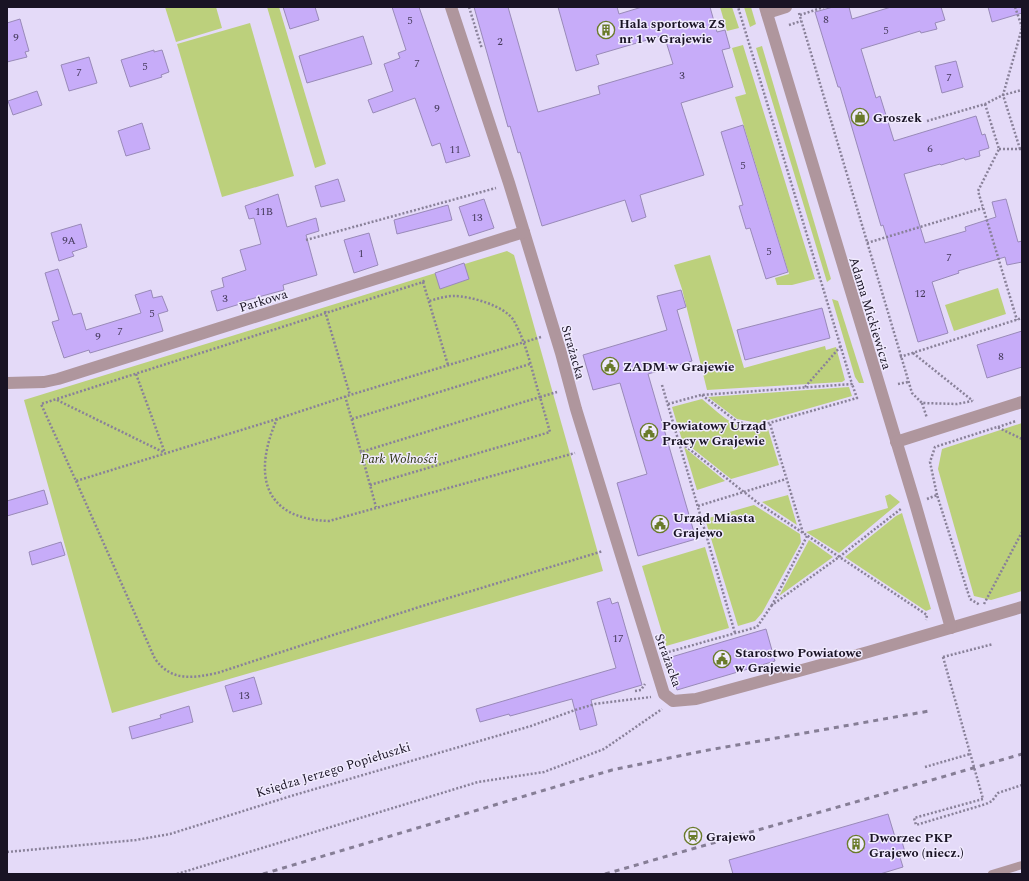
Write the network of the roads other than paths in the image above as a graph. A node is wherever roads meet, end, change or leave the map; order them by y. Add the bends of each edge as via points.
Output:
1 (451, 7) edge
2 (786, 7) edge
3 (766, 10) edge
4 (524, 232) junction
5 (7, 383) edge
6 (1022, 402) edge
7 (896, 442) junction
8 (1022, 607) edge
9 (951, 628) junction
10 (1022, 865) edge
11 (992, 874) edge

1 - 4 street, Strażacka
2 - 3 street
3 - 7 street, Adama Mickiewicza
4 - 5 street, Parkowa via 58,379
4 - 9 street, Strażacka via 576,409 668,698 696,699
6 - 7 street
7 - 9 street, Adama Mickiewicza
8 - 9 street
10 - 11 lane

